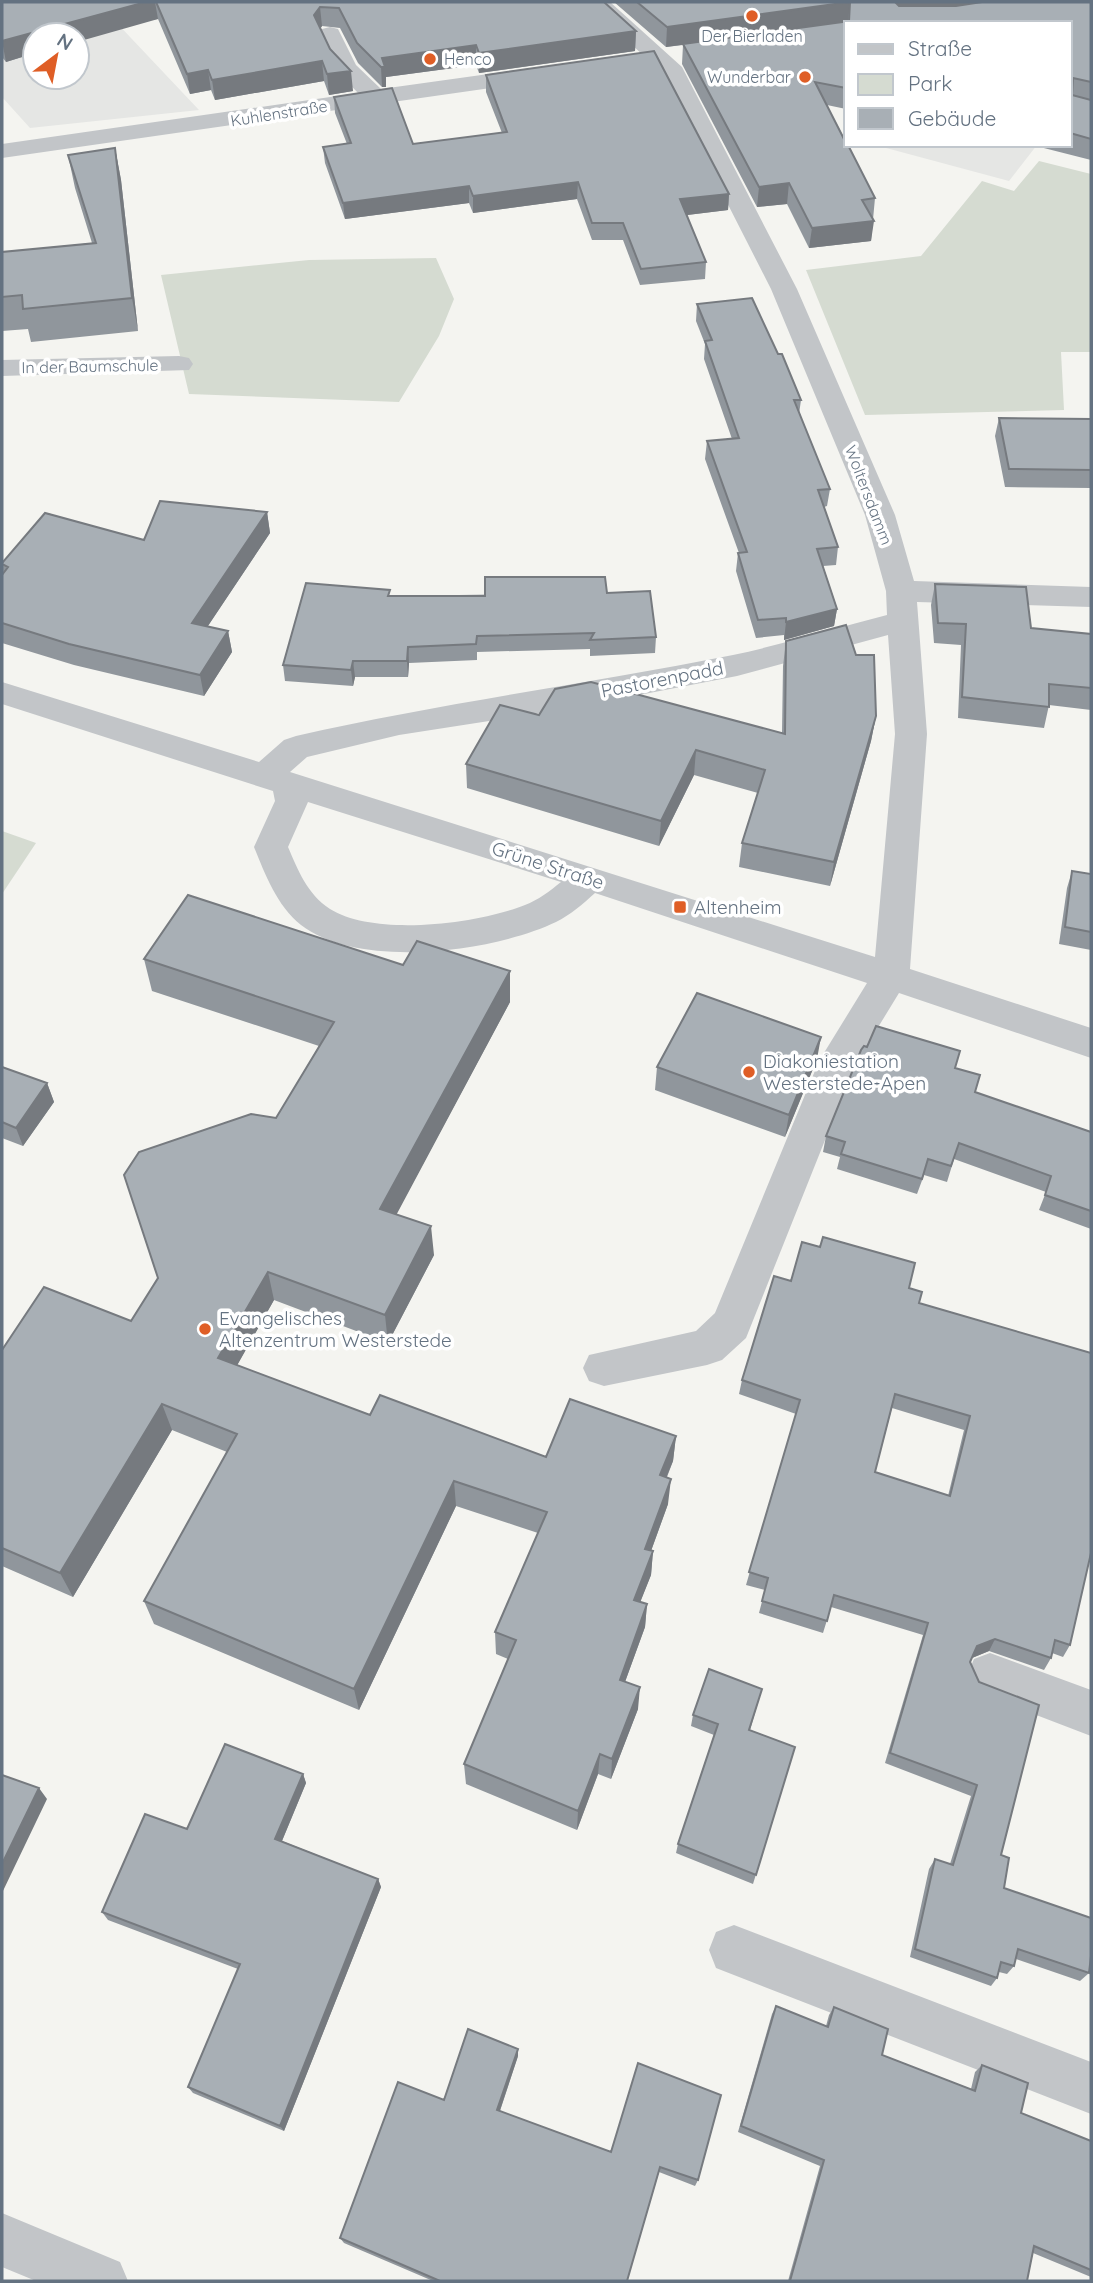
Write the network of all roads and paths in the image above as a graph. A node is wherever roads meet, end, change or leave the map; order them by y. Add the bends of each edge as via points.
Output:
1 (597, 2) edge
2 (330, 34) edge
3 (564, 70) edge
4 (373, 99) junction
5 (2, 150) edge
6 (179, 364) dead end
7 (2, 368) edge
8 (1091, 597) edge
9 (901, 606) junction
10 (2, 692) edge
11 (277, 779) junction
12 (589, 878) junction
13 (891, 975) junction
14 (1091, 1043) edge
15 (604, 1368) dead end
16 (990, 1675) dead end
17 (1091, 1713) edge
18 (734, 1950) dead end
19 (1091, 2088) edge
20 (2, 2240) edge
21 (101, 2281) edge

1 - 9 street, Woltersdamm via 670,67 784,289 880,516
2 - 4 street via 346,68 367,86
3 - 4 street, Kuhlenstraße
4 - 5 street, Kuhlenstraße
6 - 7 street, In der Baumschule
8 - 9 street, Pastorenpadd
9 - 11 street, Pastorenpadd via 737,664 572,697 399,724 296,748
9 - 13 street, Woltersdamm via 911,734
10 - 11 street, Grüne Straße
11 - 12 street, Grüne Straße
11 - 12 street via 292,802 271,847 291,893 325,923 378,937 436,936 492,928 538,915
12 - 13 street, Grüne Straße
13 - 14 street, Grüne Straße
13 - 15 street via 838,1060 731,1325 707,1347
16 - 17 street
18 - 19 street
20 - 21 street

